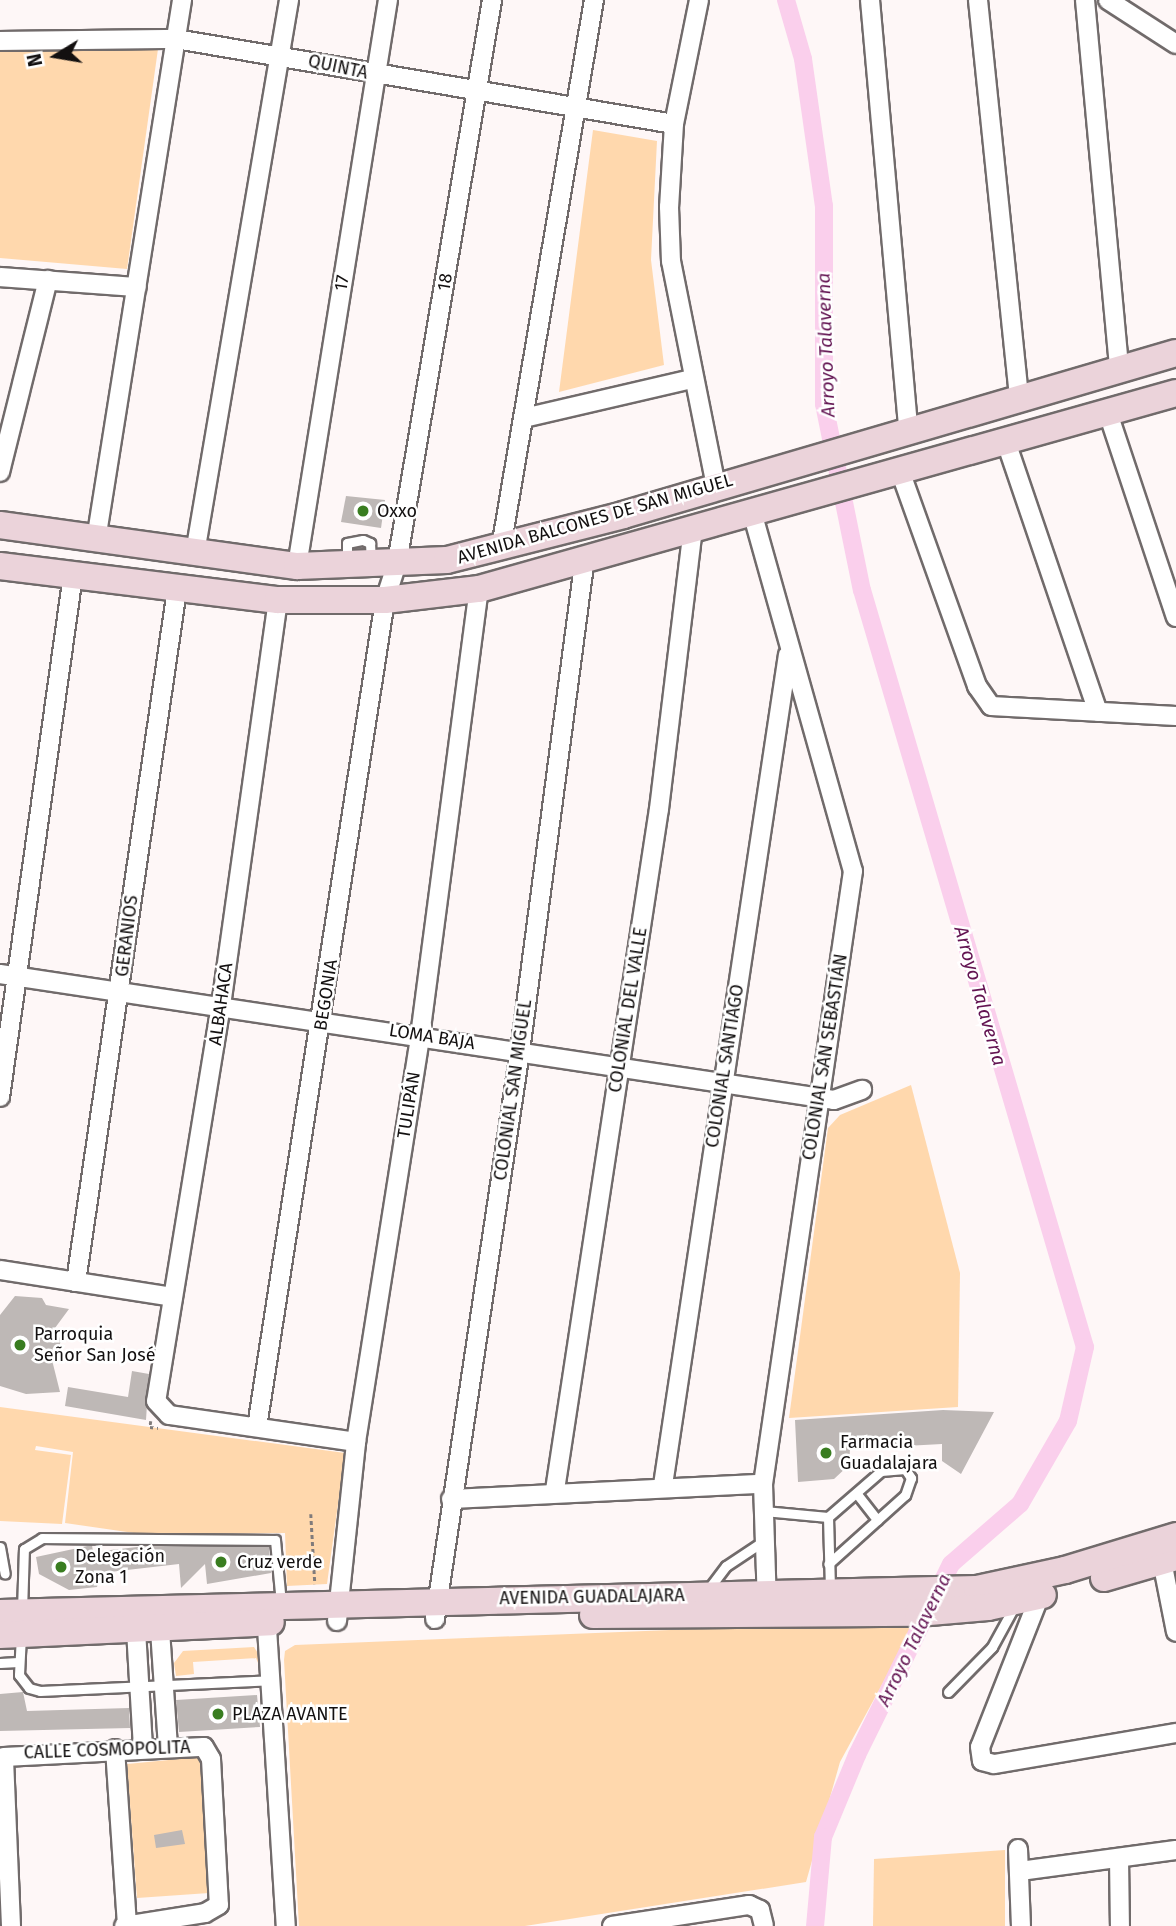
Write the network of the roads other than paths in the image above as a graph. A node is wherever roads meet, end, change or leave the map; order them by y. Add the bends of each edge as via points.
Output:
1 (182, 0) edge
2 (289, 0) edge
3 (388, 0) edge
4 (492, 0) edge
5 (594, 0) edge
6 (698, 0) edge
7 (870, 0) edge
8 (978, 0) edge
9 (1085, 0) edge
10 (1108, 0) edge
11 (1132, 5) edge
12 (176, 39) junction
13 (0, 41) edge
14 (1176, 44) edge
15 (281, 55) junction
16 (375, 75) junction
17 (477, 88) junction
18 (577, 108) junction
19 (674, 124) junction
20 (0, 277) edge
21 (48, 281) junction
22 (137, 287) junction
23 (1176, 353) edge
24 (1119, 369) junction
25 (692, 379) junction
26 (1052, 388) junction
27 (1176, 393) edge
28 (1019, 397) junction
29 (1107, 410) junction
30 (524, 418) junction
31 (1060, 423) junction
32 (908, 429) junction
33 (1005, 439) junction
34 (890, 471) junction
35 (0, 472) edge
36 (716, 486) junction
37 (752, 512) junction
38 (0, 526) edge
39 (693, 530) junction
40 (96, 540) junction
41 (501, 548) junction
42 (195, 554) junction
43 (585, 560) junction
44 (372, 565) junction
45 (0, 566) edge
46 (297, 566) junction
47 (73, 575) junction
48 (479, 589) junction
49 (177, 590) junction
50 (278, 600) junction
51 (385, 600) junction
52 (1176, 617) edge
53 (789, 648) junction
54 (1098, 712) junction
55 (1176, 716) edge
56 (9, 975) edge
57 (120, 992) junction
58 (221, 1005) junction
59 (323, 1020) junction
60 (420, 1036) junction
61 (520, 1051) junction
62 (620, 1066) junction
63 (722, 1084) junction
64 (862, 1090) dead end
65 (0, 1097) edge
66 (817, 1097) junction
67 (0, 1270) edge
68 (76, 1282) junction
69 (173, 1297) junction
70 (257, 1427) junction
71 (356, 1441) junction
72 (763, 1484) junction
73 (663, 1485) junction
74 (555, 1490) junction
75 (857, 1494) junction
76 (451, 1499) junction
77 (764, 1511) junction
78 (828, 1517) junction
79 (877, 1520) junction
80 (1176, 1536) edge
81 (765, 1540) junction
82 (0, 1548) edge
83 (1169, 1559) edge
84 (828, 1564) junction
85 (3, 1574) edge
86 (22, 1576) junction
87 (704, 1595) junction
88 (830, 1595) junction
89 (1028, 1598) junction
90 (925, 1602) junction
91 (767, 1605) junction
92 (436, 1610) junction
93 (271, 1611) junction
94 (337, 1612) junction
95 (11, 1624) edge
96 (134, 1625) junction
97 (1176, 1632) edge
98 (18, 1662) junction
99 (0, 1663) edge
100 (270, 1680) junction
101 (164, 1684) junction
102 (139, 1685) junction
103 (948, 1692) dead end
104 (1176, 1733) edge
105 (168, 1747) junction
106 (143, 1748) junction
107 (115, 1749) junction
108 (1018, 1849) dead end
109 (1176, 1850) edge
110 (1119, 1858) junction
111 (1020, 1871) junction
112 (762, 1918) edge
113 (643, 1924) edge
114 (11, 1926) edge
115 (125, 1926) edge
116 (286, 1926) edge
117 (612, 1926) edge
118 (1021, 1926) edge
119 (1120, 1926) edge

1 - 12 street
2 - 15 street
3 - 16 street, 17
4 - 17 street, 18
5 - 18 street
6 - 19 street
7 - 32 street
8 - 28 street
9 - 24 street
10 - 11 street
11 - 14 street
12 - 13 street, QUINTA
12 - 15 street, QUINTA
12 - 22 street
15 - 16 street, QUINTA
15 - 42 street
16 - 17 street, QUINTA
16 - 46 street, 17
17 - 18 street, QUINTA
17 - 44 street, 18
18 - 19 street, QUINTA
18 - 30 street
19 - 25 street via 671,261
20 - 21 street
21 - 22 street
21 - 35 street
22 - 40 street
23 - 24 street, AVENIDA BALCONES DE SAN MIGUEL
24 - 26 street, AVENIDA BALCONES DE SAN MIGUEL
25 - 30 street
25 - 36 street
26 - 28 street, AVENIDA BALCONES DE SAN MIGUEL
26 - 31 street
27 - 29 street, AVENIDA BALCONES DE SAN MIGUEL
28 - 32 street, AVENIDA BALCONES DE SAN MIGUEL
29 - 31 street, AVENIDA BALCONES DE SAN MIGUEL
29 - 52 street
30 - 41 street
31 - 33 street, AVENIDA BALCONES DE SAN MIGUEL
32 - 36 street, AVENIDA BALCONES DE SAN MIGUEL
33 - 34 street, AVENIDA BALCONES DE SAN MIGUEL
33 - 54 street
34 - 37 street, AVENIDA BALCONES DE SAN MIGUEL
34 - 54 street via 977,686 990,706
36 - 41 street, AVENIDA BALCONES DE SAN MIGUEL
37 - 39 street, AVENIDA BALCONES DE SAN MIGUEL
37 - 53 street, COLONIAL SAN SEBASTIÁN
38 - 40 street, AVENIDA BALCONES DE SAN MIGUEL
39 - 43 street, AVENIDA BALCONES DE SAN MIGUEL
39 - 62 street, COLONIAL DEL VALLE
40 - 42 street, AVENIDA BALCONES DE SAN MIGUEL
41 - 44 street, AVENIDA BALCONES DE SAN MIGUEL
42 - 46 street, AVENIDA BALCONES DE SAN MIGUEL
43 - 48 street, AVENIDA BALCONES DE SAN MIGUEL
43 - 61 street, COLONIAL SAN MIGUEL
44 - 46 street, AVENIDA BALCONES DE SAN MIGUEL
44 - 51 street, BEGONIA
45 - 47 street, AVENIDA BALCONES DE SAN MIGUEL
47 - 49 street, AVENIDA BALCONES DE SAN MIGUEL
47 - 56 street
48 - 51 street, AVENIDA BALCONES DE SAN MIGUEL
48 - 60 street, TULIPÁN
49 - 50 street, AVENIDA BALCONES DE SAN MIGUEL
49 - 57 street, GERANIOS
50 - 51 street, AVENIDA BALCONES DE SAN MIGUEL
50 - 58 street, ALBAHACA
51 - 59 street, BEGONIA
53 - 63 street, COLONIAL SANTIAGO
53 - 66 street, COLONIAL SAN SEBASTIÁN via 853,871
54 - 55 street
56 - 57 street, LOMA BAJA
56 - 65 street
57 - 58 street, LOMA BAJA
57 - 68 street, GERANIOS
58 - 59 street, LOMA BAJA
58 - 69 street, ALBAHACA
59 - 60 street, LOMA BAJA
59 - 70 street, BEGONIA
60 - 61 street, LOMA BAJA
60 - 71 street, TULIPÁN
61 - 62 street, LOMA BAJA
61 - 76 street, COLONIAL SAN MIGUEL
62 - 63 street, LOMA BAJA
62 - 74 street, COLONIAL DEL VALLE
63 - 66 street, LOMA BAJA
63 - 73 street, COLONIAL SANTIAGO
64 - 66 street, LOMA BAJA via 834,1100
66 - 72 street, COLONIAL SAN SEBASTIÁN
67 - 68 street
68 - 69 street
69 - 70 street, ALBAHACA via 155,1410
70 - 71 street
71 - 94 street, TULIPÁN
72 - 73 street
72 - 77 street, COLONIAL SAN SEBASTIÁN
73 - 74 street
74 - 76 street
75 - 78 lane
75 - 79 lane
75 - 79 lane via 881,1471 905,1469 911,1487
76 - 92 street, COLONIAL SAN MIGUEL
77 - 78 lane
77 - 81 street, COLONIAL SAN SEBASTIÁN
78 - 84 lane
79 - 84 lane
80 - 90 street, AVENIDA GUADALAJARA via 1065,1570
81 - 87 lane via 726,1566
81 - 91 street, COLONIAL SAN SEBASTIÁN
82 - 85 lane
83 - 89 street, AVENIDA GUADALAJARA
83 - 97 street
84 - 88 lane
85 - 86 lane
86 - 93 lane via 24,1549 43,1538 267,1538 278,1545
86 - 95 lane
87 - 91 street, AVENIDA GUADALAJARA
87 - 92 street, AVENIDA GUADALAJARA
88 - 90 street, AVENIDA GUADALAJARA
88 - 91 street, AVENIDA GUADALAJARA
89 - 90 street, AVENIDA GUADALAJARA via 959,1611
89 - 103 lane via 992,1647
89 - 104 street via 980,1747 982,1761 993,1764
90 - 91 street, AVENIDA GUADALAJARA
91 - 92 street, AVENIDA GUADALAJARA
92 - 94 street, AVENIDA GUADALAJARA
93 - 94 street, AVENIDA GUADALAJARA
93 - 96 street, AVENIDA GUADALAJARA
93 - 96 street, AVENIDA GUADALAJARA
93 - 100 street
95 - 96 street, AVENIDA GUADALAJARA
95 - 98 lane
96 - 101 street
96 - 102 street
98 - 99 lane
98 - 102 lane via 23,1684 40,1691
100 - 101 lane
100 - 116 street
101 - 102 lane
101 - 105 street
102 - 106 street
105 - 106 street, CALLE COSMOPOLITA
105 - 115 street, CALLE COSMOPOLITA via 209,1752 219,1905 205,1913
106 - 107 street, CALLE COSMOPOLITA
107 - 114 street, CALLE COSMOPOLITA via 4,1757
107 - 115 street
108 - 111 street
109 - 110 street
110 - 111 street
110 - 119 street
111 - 118 street
112 - 113 street via 749,1905
113 - 117 street

